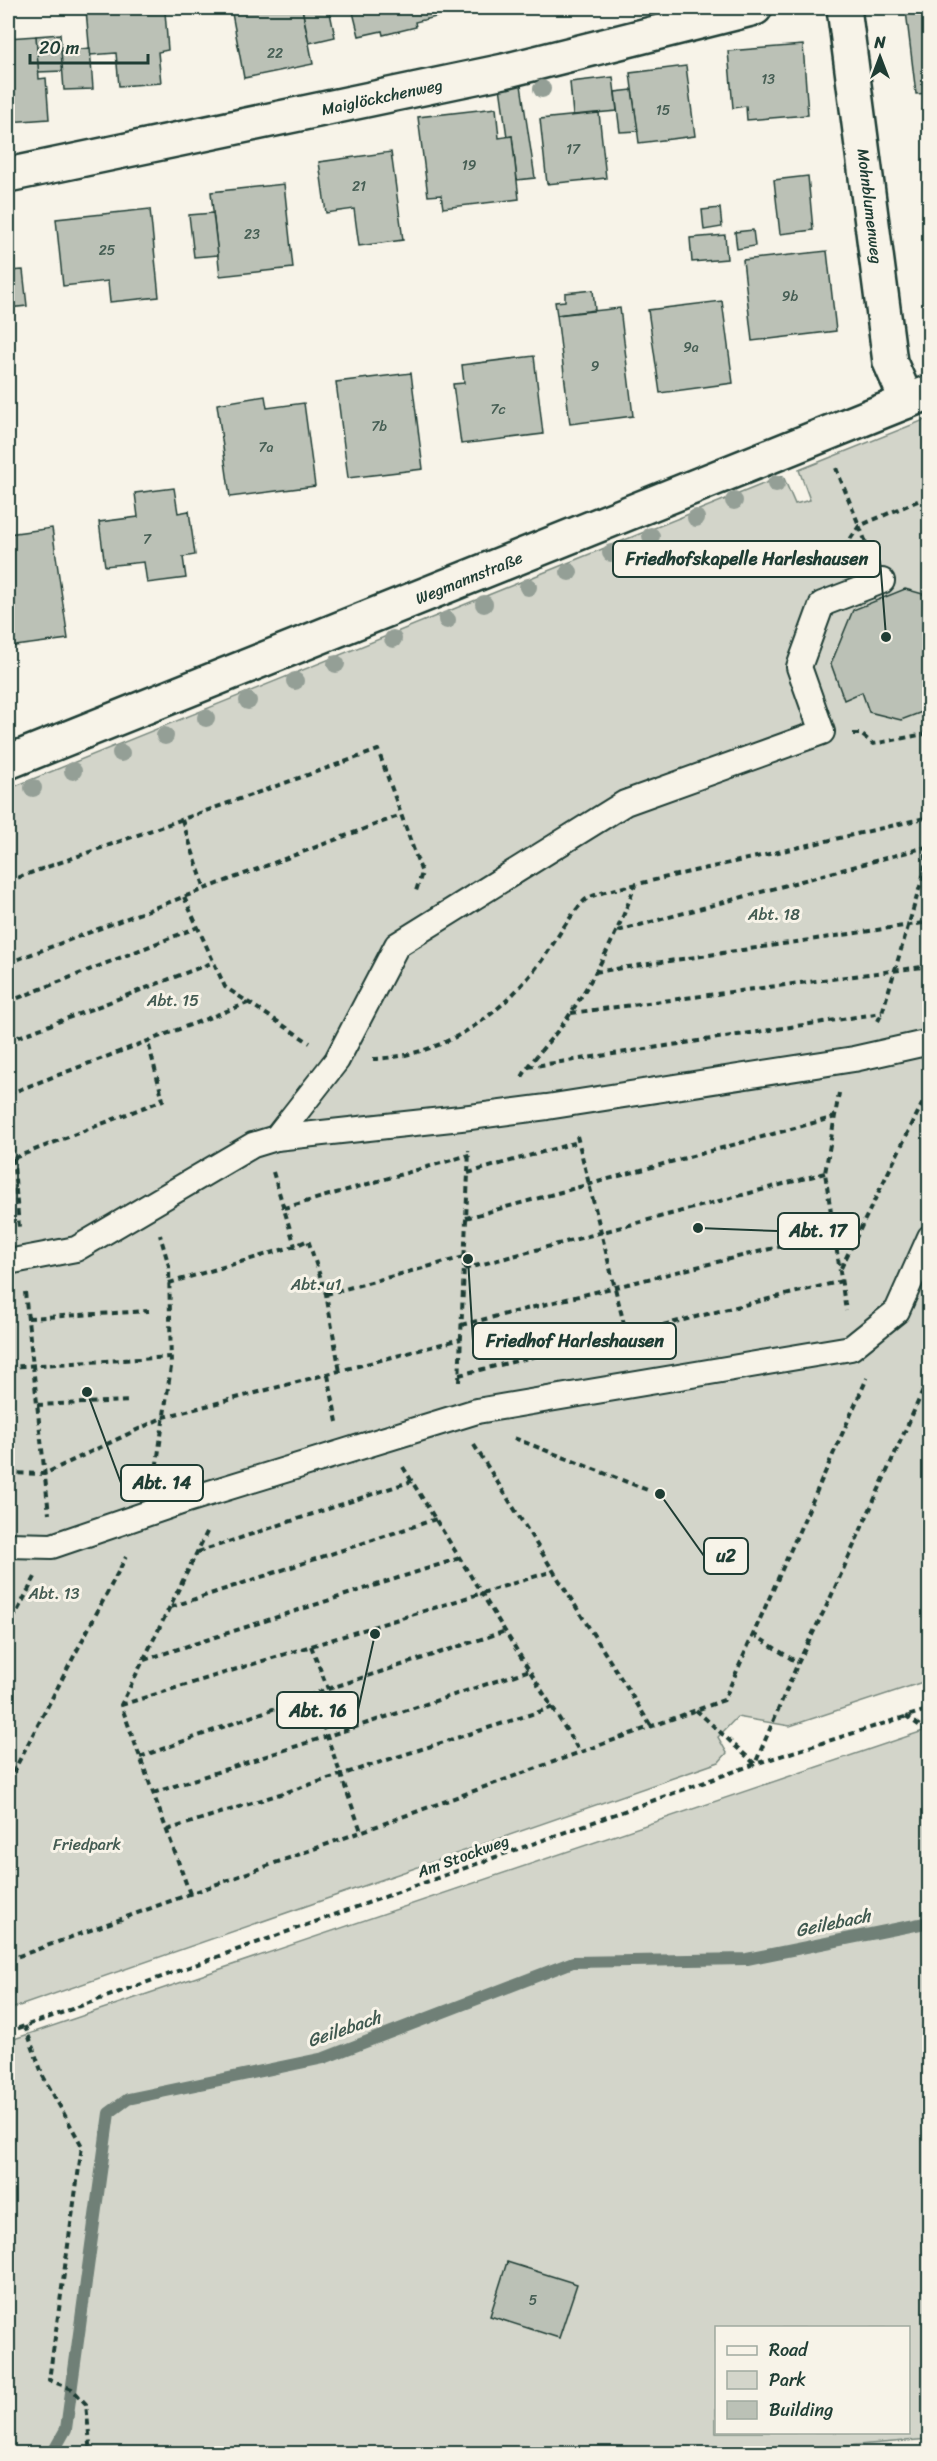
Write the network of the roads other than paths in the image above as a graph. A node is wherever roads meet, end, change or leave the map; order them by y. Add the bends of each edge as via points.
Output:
1 (755, 8) edge
2 (844, 8) edge
3 (8, 175) edge
4 (918, 396) edge
5 (882, 582) dead end
6 (8, 762) edge
7 (930, 1042) edge
8 (276, 1137) junction
9 (930, 1237) edge
10 (8, 1262) edge
11 (8, 1545) edge

1 - 3 street, Maiglöckchenweg via 504,71
2 - 4 street, Mohnblumenweg via 890,362
4 - 6 street, Wegmannstraße
5 - 8 lane via 822,604 799,667 822,732 626,803 397,945 337,1060
7 - 8 lane via 854,1059 569,1103
8 - 10 lane via 253,1145 76,1249
9 - 11 lane via 897,1311 851,1348 477,1411 149,1512 52,1546

